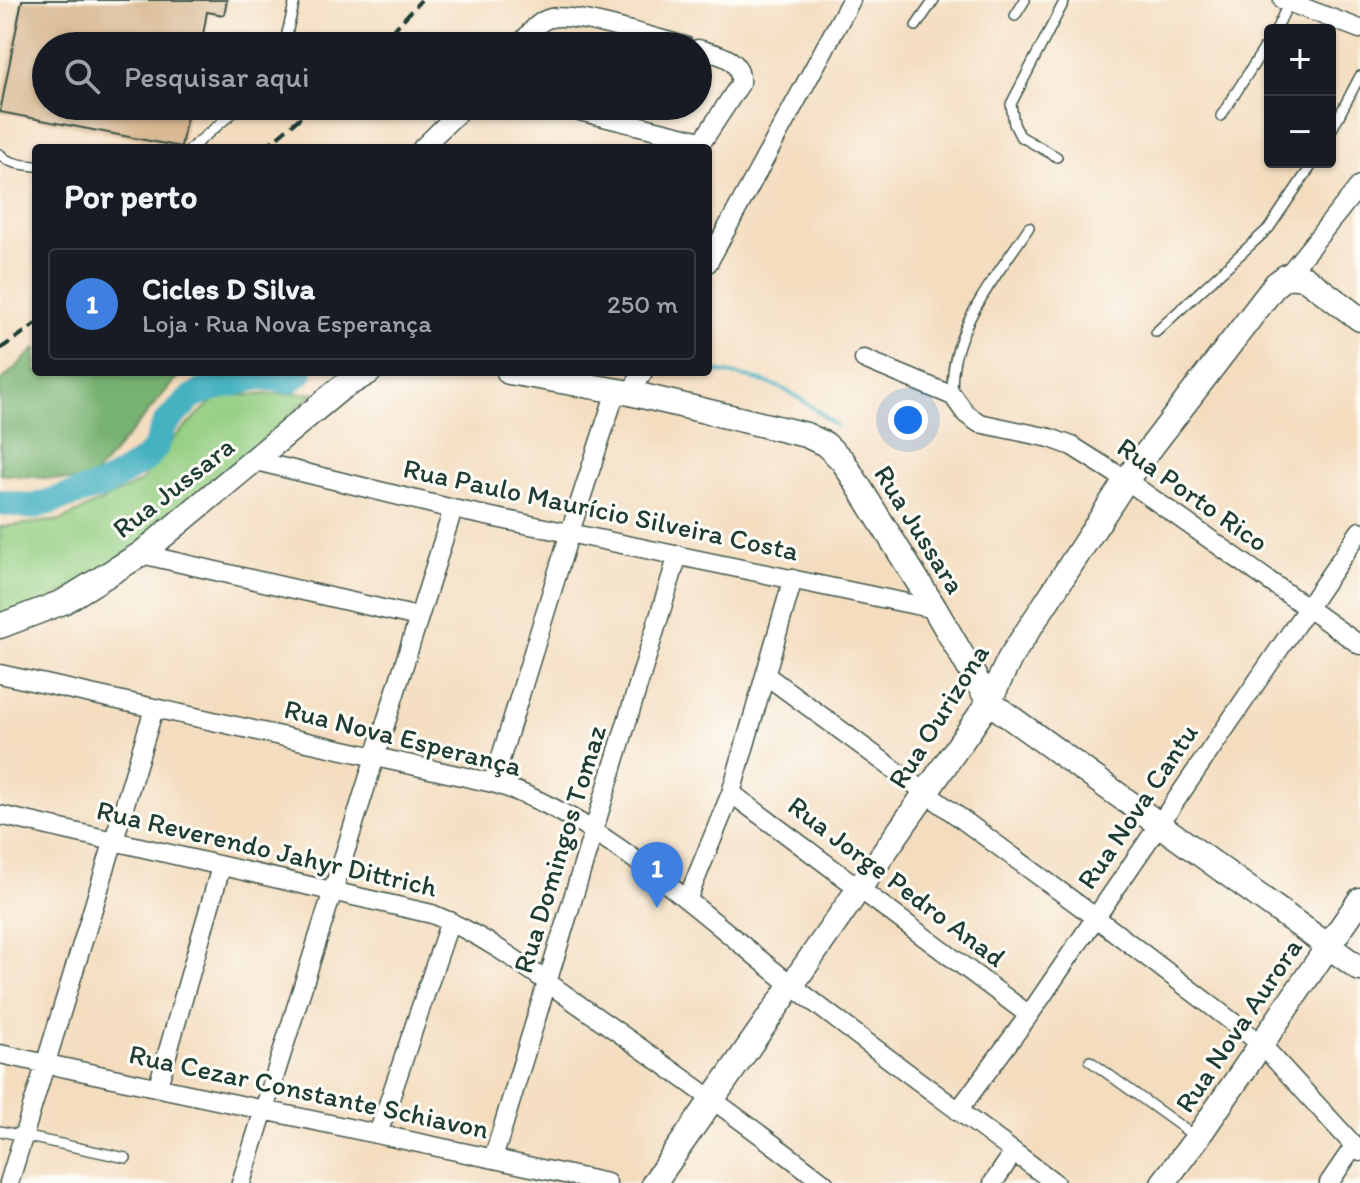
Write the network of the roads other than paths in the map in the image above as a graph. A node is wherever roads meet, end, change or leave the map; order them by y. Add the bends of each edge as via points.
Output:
1 (295, 0) edge
2 (851, 0) edge
3 (934, 0) edge
4 (1025, 0) edge
5 (1065, 0) edge
6 (1286, 1) edge
7 (1015, 16) dead end
8 (1278, 24) edge
9 (916, 26) dead end
10 (1360, 29) edge
11 (287, 32) edge
12 (530, 32) edge
13 (629, 32) edge
14 (1264, 48) edge
15 (712, 53) edge
16 (1360, 76) edge
17 (1221, 116) dead end
18 (224, 120) edge
19 (451, 120) edge
20 (610, 120) edge
21 (1336, 122) edge
22 (196, 144) edge
23 (426, 144) edge
24 (696, 144) edge
25 (701, 144) edge
26 (0, 154) edge
27 (1057, 157) dead end
28 (32, 166) edge
29 (1310, 168) edge
30 (1360, 185) edge
31 (1029, 227) dead end
32 (712, 254) edge
33 (1282, 280) junction
34 (1360, 319) edge
35 (1156, 332) dead end
36 (864, 359) dead end
37 (362, 376) edge
38 (532, 376) edge
39 (639, 376) edge
40 (623, 392) junction
41 (953, 396) junction
42 (256, 461) junction
43 (1126, 480) junction
44 (453, 509) junction
45 (1360, 531) edge
46 (570, 532) junction
47 (141, 554) junction
48 (678, 555) junction
49 (793, 579) junction
50 (1307, 607) junction
51 (935, 609) junction
52 (418, 617) junction
53 (0, 626) edge
54 (1360, 645) edge
55 (0, 674) edge
56 (767, 676) junction
57 (989, 702) junction
58 (154, 709) junction
59 (374, 755) junction
60 (493, 783) junction
61 (731, 793) junction
62 (926, 793) junction
63 (0, 815) edge
64 (1159, 822) junction
65 (593, 833) junction
66 (114, 840) junction
67 (221, 867) junction
68 (862, 888) junction
69 (332, 891) junction
70 (687, 900) junction
71 (1360, 900) edge
72 (1095, 917) junction
73 (450, 921) junction
74 (1328, 946) junction
75 (1360, 969) edge
76 (547, 983) junction
77 (792, 985) junction
78 (1029, 1015) junction
79 (1260, 1043) junction
80 (0, 1054) edge
81 (1090, 1061) dead end
82 (46, 1063) junction
83 (158, 1086) junction
84 (713, 1098) junction
85 (263, 1109) junction
86 (958, 1111) junction
87 (0, 1131) edge
88 (378, 1134) junction
89 (24, 1136) junction
90 (1197, 1138) junction
91 (1357, 1149) edge
92 (1014, 1152) junction
93 (126, 1158) dead end
94 (493, 1159) junction
95 (9, 1183) edge
96 (241, 1183) edge
97 (607, 1183) edge
98 (654, 1183) edge
99 (824, 1183) edge
100 (993, 1183) edge
101 (1055, 1183) edge
102 (1163, 1183) edge
103 (1329, 1183) edge

1 - 11 lane
2 - 32 street
3 - 9 lane
4 - 7 lane
5 - 27 lane via 1011,104 1020,136
6 - 8 lane
6 - 10 street
12 - 13 street via 550,18 570,17
14 - 17 lane
15 - 25 street via 735,63 740,84
16 - 21 lane
18 - 22 lane
19 - 23 street
20 - 24 street
26 - 28 lane
29 - 35 lane via 1269,228
30 - 33 street
31 - 41 lane via 959,340 951,377
33 - 34 main road via 1305,278
33 - 43 main road, Rua Ourizona
36 - 41 street
37 - 42 main road, Rua Jussara
38 - 40 main road, Rua Jussara
39 - 40 street
40 - 46 street
40 - 51 main road, Rua Jussara via 825,444 843,461
41 - 43 street, Rua Porto Rico via 979,423 1072,446
42 - 44 street, Rua Paulo Maurício Silveira Costa
42 - 47 main road, Rua Jussara
43 - 50 street, Rua Porto Rico
43 - 57 main road, Rua Ourizona via 1010,658
44 - 46 street, Rua Paulo Maurício Silveira Costa
44 - 52 street
45 - 50 street, Rua Nova Cantu
46 - 48 street, Rua Paulo Maurício Silveira Costa
46 - 60 street
47 - 52 street
47 - 53 main road, Rua Jussara via 63,602
48 - 49 street, Rua Paulo Maurício Silveira Costa
48 - 65 street, Rua Domingos Tomaz
49 - 51 street, Rua Paulo Maurício Silveira Costa
49 - 56 street
50 - 54 street, Rua Porto Rico
50 - 64 street, Rua Nova Cantu
51 - 57 main road, Rua Jussara
52 - 59 street
55 - 58 street, Rua Nova Esperança
56 - 61 street
56 - 62 street
57 - 62 main road, Rua Ourizona
57 - 64 main road, Rua Jussara
58 - 59 street, Rua Nova Esperança
58 - 66 street
59 - 60 street, Rua Nova Esperança
59 - 69 street
60 - 65 street, Rua Nova Esperança via 569,816
61 - 68 street, Rua Jorge Pedro Anad
61 - 70 street
62 - 68 main road, Rua Ourizona
62 - 72 street
63 - 66 street, Rua Reverendo Jahyr Dittrich
64 - 72 street, Rua Nova Cantu
64 - 74 main road, Rua Jussara
65 - 70 street, Rua Nova Esperança
65 - 76 street, Rua Domingos Tomaz
66 - 67 street, Rua Reverendo Jahyr Dittrich
66 - 82 street
67 - 69 street, Rua Reverendo Jahyr Dittrich
67 - 83 street
68 - 77 main road, Rua Ourizona
68 - 78 street, Rua Jorge Pedro Anad
69 - 73 street, Rua Reverendo Jahyr Dittrich
69 - 85 street
70 - 77 street, Rua Nova Esperança
71 - 74 main road, Rua Nova Aurora
72 - 78 street, Rua Nova Cantu
72 - 79 street
73 - 76 street, Rua Reverendo Jahyr Dittrich
73 - 88 street
74 - 75 main road, Rua Jussara
74 - 79 main road, Rua Nova Aurora
76 - 84 street, Rua Reverendo Jahyr Dittrich
76 - 94 street, Rua Domingos Tomaz
77 - 84 main road, Rua Ourizona
77 - 86 street, Rua Nova Esperança
78 - 86 street, Rua Nova Cantu
79 - 90 main road, Rua Nova Aurora
79 - 91 street
80 - 82 street, Rua Cezar Constante Schiavon
81 - 90 lane
82 - 83 street, Rua Cezar Constante Schiavon
82 - 89 street
83 - 85 street, Rua Cezar Constante Schiavon
84 - 98 main road, Rua Ourizona
84 - 99 street, Rua Reverendo Jahyr Dittrich
85 - 88 street, Rua Cezar Constante Schiavon
85 - 96 street
86 - 92 street, Rua Nova Esperança
87 - 89 lane
88 - 94 street, Rua Cezar Constante Schiavon
89 - 93 lane
89 - 95 street
90 - 102 main road, Rua Nova Aurora
91 - 103 street
92 - 100 street
92 - 101 street, Rua Nova Esperança
94 - 97 street, Rua Cezar Constante Schiavon

